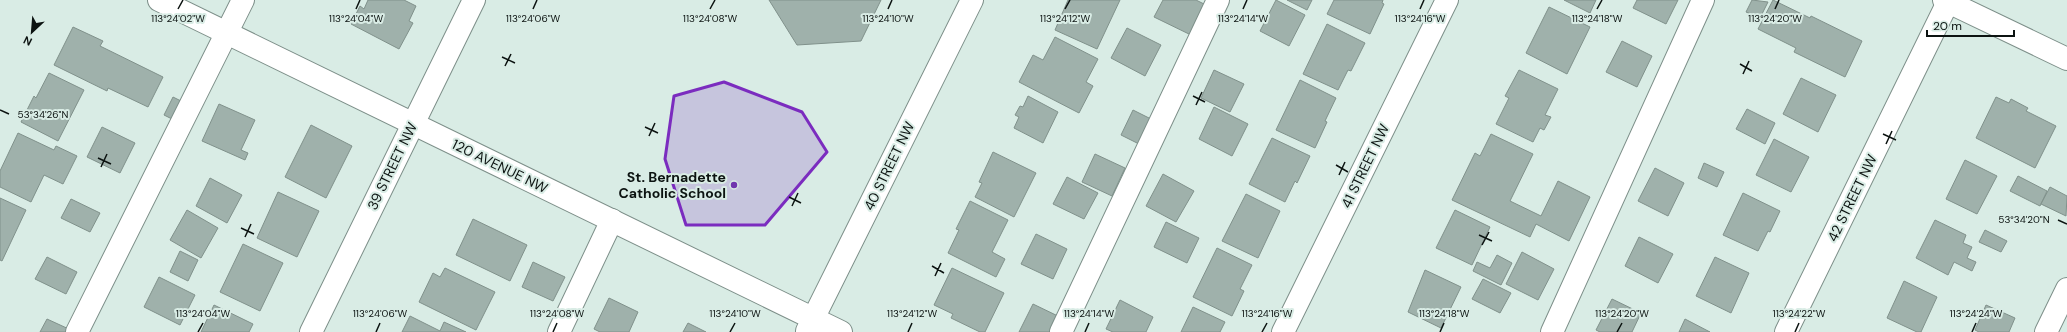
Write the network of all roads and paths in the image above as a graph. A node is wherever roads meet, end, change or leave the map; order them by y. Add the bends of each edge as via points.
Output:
1 (159, 0) edge
2 (243, 0) edge
3 (474, 0) edge
4 (972, 0) edge
5 (1218, 0) edge
6 (1447, 0) edge
7 (1703, 0) edge
8 (1947, 1) edge
9 (227, 33) junction
10 (2067, 60) edge
11 (413, 124) junction
12 (612, 220) junction
13 (2067, 289) edge
14 (810, 325) edge
15 (76, 332) edge
16 (311, 332) edge
17 (560, 332) edge
18 (841, 332) edge
19 (1061, 332) edge
20 (1284, 332) edge
21 (1552, 332) edge
22 (1786, 332) edge
23 (2046, 332) edge

1 - 9 street, 120 AVENUE NW
2 - 9 street
3 - 11 street, 39 STREET NW
4 - 14 street, 40 STREET NW
5 - 19 street
6 - 20 street, 41 STREET NW
7 - 21 street
8 - 10 street
8 - 22 street, 42 STREET NW
9 - 11 street, 120 AVENUE NW
9 - 15 street
11 - 12 street, 120 AVENUE NW
11 - 16 street, 39 STREET NW
12 - 14 street, 120 AVENUE NW
12 - 17 street
13 - 23 street
14 - 18 street, 120 AVENUE NW

